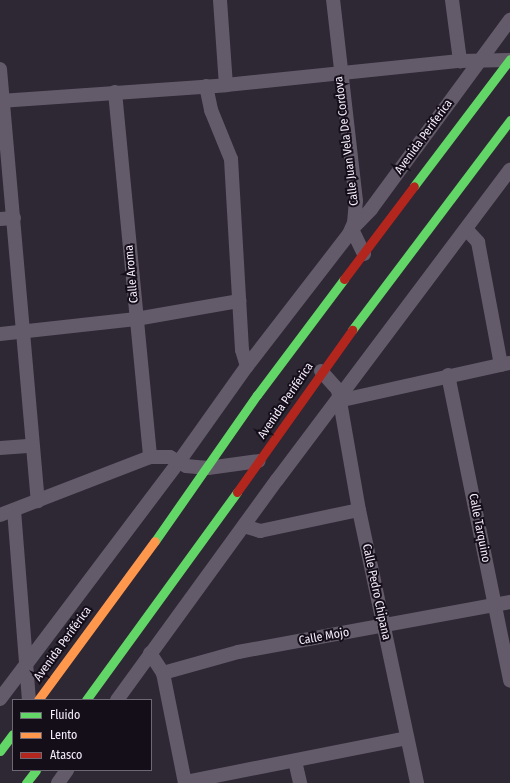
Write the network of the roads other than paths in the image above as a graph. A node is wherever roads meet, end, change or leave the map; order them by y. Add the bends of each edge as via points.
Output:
1 (220, 0) edge
2 (333, 0) edge
3 (452, 0) edge
4 (510, 20) edge
5 (510, 60) edge
6 (460, 61) junction
7 (480, 61) junction
8 (0, 69) edge
9 (339, 73) junction
10 (226, 85) junction
11 (206, 86) junction
12 (115, 92) junction
13 (1, 101) edge
14 (510, 120) edge
15 (510, 170) edge
16 (14, 218) junction
17 (0, 219) edge
18 (352, 229) junction
19 (466, 229) junction
20 (364, 254) junction
21 (239, 301) junction
22 (136, 319) junction
23 (22, 332) junction
24 (0, 334) edge
25 (506, 364) edge
26 (247, 366) junction
27 (321, 371) junction
28 (448, 375) junction
29 (338, 401) junction
30 (32, 446) junction
31 (0, 448) edge
32 (150, 457) junction
33 (259, 462) junction
34 (178, 463) junction
35 (208, 468) junction
36 (38, 501) junction
37 (14, 510) junction
38 (359, 510) junction
39 (0, 515) edge
40 (244, 526) junction
41 (510, 602) edge
42 (494, 605) junction
43 (383, 626) junction
44 (150, 653) junction
45 (26, 664) junction
46 (163, 673) junction
47 (510, 681) edge
48 (0, 699) edge
49 (29, 699) edge
50 (39, 699) edge
51 (87, 699) edge
52 (118, 699) edge
53 (12, 735) edge
54 (407, 738) junction
55 (0, 751) edge
56 (295, 761) junction
57 (35, 771) edge
58 (66, 771) edge
59 (67, 771) edge
60 (26, 783) edge
61 (58, 783) edge
62 (70, 783) edge
63 (185, 783) edge
64 (300, 783) edge
65 (417, 783) edge

1 - 10 street
2 - 9 street, Calle Juan Vela De Cordova
3 - 6 street
4 - 7 street, Avenida Periferica
5 - 7 street
5 - 20 street, Avenida Periférica
6 - 7 street
6 - 9 street
7 - 18 street, Avenida Periferica via 371,209
8 - 13 street
9 - 10 street
9 - 18 street, Calle Juan Vela De Cordova via 356,201
10 - 11 street
11 - 12 street
11 - 21 street via 211,110 231,159
12 - 13 street
12 - 22 street, Calle Aroma
13 - 16 street
14 - 27 street, Avenida Periférica
15 - 19 street
16 - 17 street
16 - 23 street
18 - 20 street
18 - 26 street, Calle Juan Vela De Cordova
19 - 25 street via 478,242
19 - 29 street
20 - 35 street, Avenida Periférica via 257,394
21 - 22 street
21 - 26 street via 242,350
22 - 23 street
22 - 32 street, Calle Aroma
23 - 24 street
23 - 30 street
25 - 28 street
26 - 34 street, Calle Juan Vela De Cordova
27 - 29 street, Calle Pedro Chipana via 338,390
27 - 33 street, Avenida Periférica
28 - 29 street
28 - 42 street, Calle Tarquino
29 - 38 street, Calle Pedro Chipana
29 - 40 street
30 - 31 street
30 - 36 street
32 - 34 street via 170,457
32 - 36 street
33 - 35 street
33 - 51 street, Avenida Periférica
34 - 35 street
34 - 45 street, Calle Juan Vela De Cordova
35 - 50 street, Avenida Periférica
36 - 37 street
37 - 39 street
37 - 45 street
38 - 40 street via 260,531
38 - 43 street, Calle Pedro Chipana
40 - 44 street
41 - 42 street, Calle Mojo
42 - 43 street, Calle Mojo
42 - 47 street, Calle Tarquino
43 - 46 street, Calle Mojo via 238,652
43 - 54 street, Calle Pedro Chipana
44 - 46 street
44 - 52 street
45 - 48 street, Calle Juan Vela De Cordova
45 - 49 street
46 - 63 street
53 - 55 street
54 - 56 street
54 - 65 street, Calle Pedro Chipana
56 - 63 street
56 - 64 street
57 - 60 street
58 - 61 street
59 - 62 street

